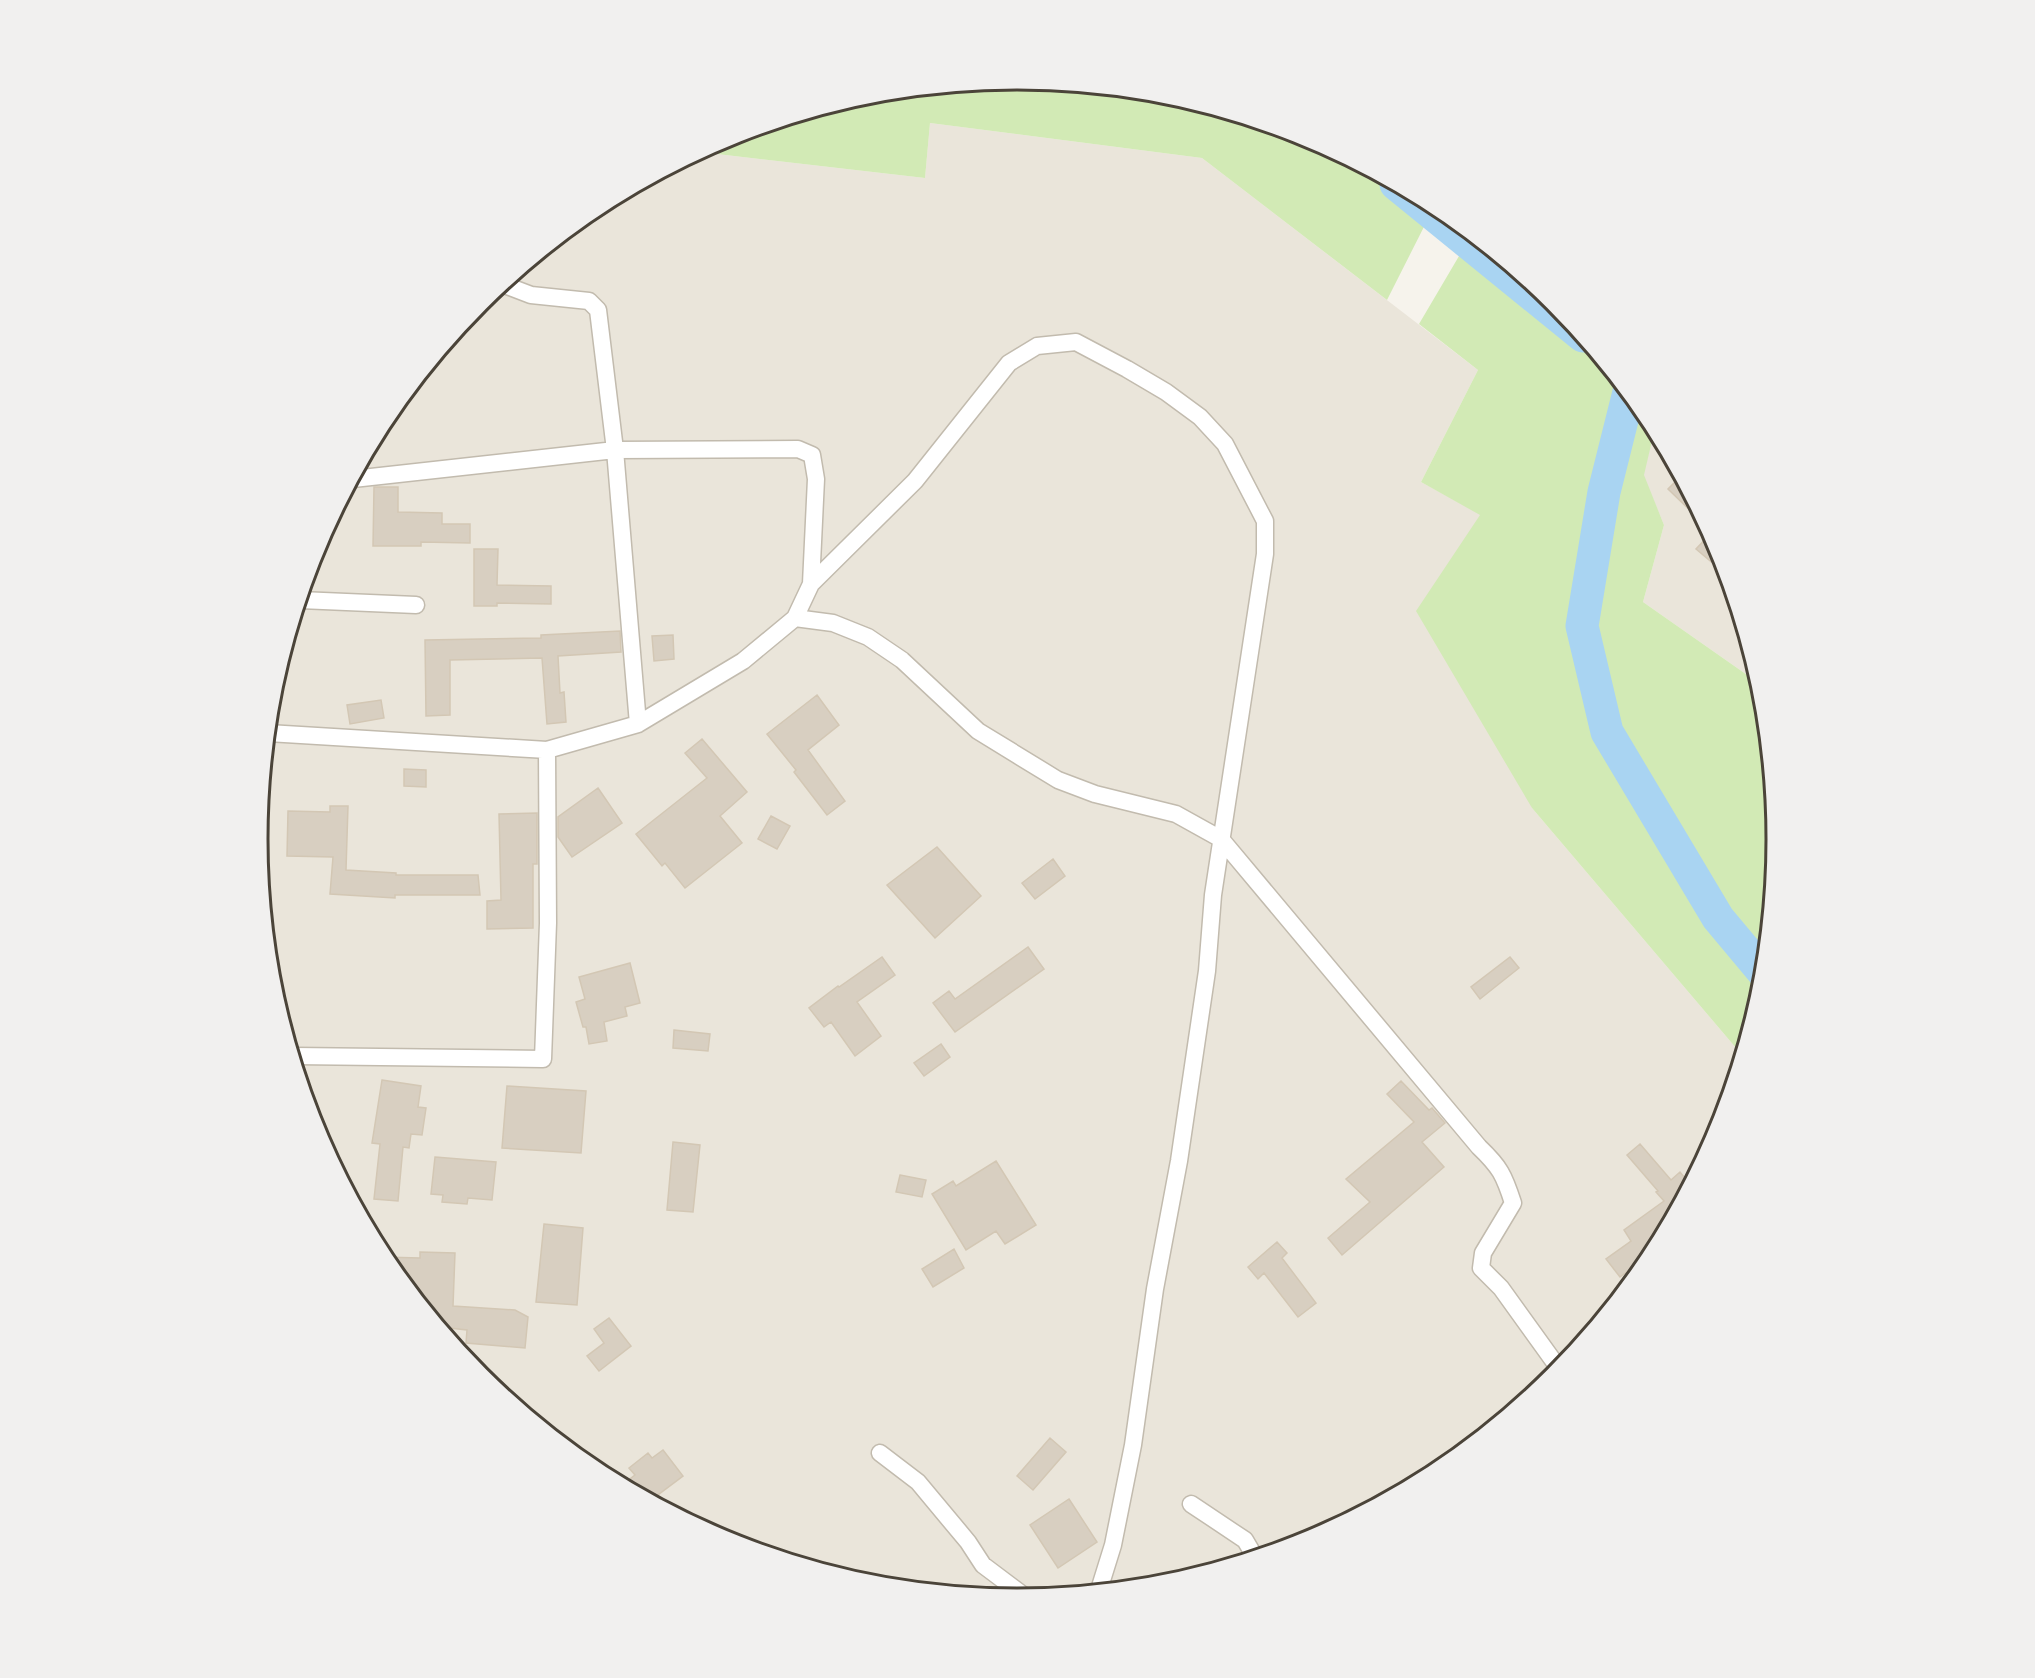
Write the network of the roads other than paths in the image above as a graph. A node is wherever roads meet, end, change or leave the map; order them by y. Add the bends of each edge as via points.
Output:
1 (511, 288) edge
2 (615, 450) junction
3 (362, 478) edge
4 (811, 585) junction
5 (307, 600) edge
6 (416, 605) dead end
7 (795, 618) junction
8 (638, 724) junction
9 (276, 734) edge
10 (547, 750) junction
11 (1221, 839) junction
12 (301, 1056) edge
13 (1554, 1362) edge
14 (880, 1453) dead end
15 (1191, 1504) dead end
16 (1251, 1550) edge
17 (1101, 1583) edge
18 (1013, 1588) edge

1 - 2 street via 531,295 589,301 598,310
2 - 3 street
2 - 4 street via 798,449 812,455 816,479
2 - 8 street
4 - 7 street
4 - 11 street via 915,481 1009,363 1036,346 1076,342 1167,392 1200,417 1226,444 1265,521 1265,554
5 - 6 street
7 - 8 street via 743,661
7 - 11 street via 832,623 868,637 902,660 978,731 1058,780 1095,794 1176,814
8 - 10 street
9 - 10 street
10 - 12 street via 548,923 543,1059
11 - 13 street via 1498,1166 1513,1203 1483,1253 1481,1268 1501,1288
11 - 17 street via 1207,971 1179,1161 1155,1289 1133,1445
14 - 18 street via 918,1482 983,1565
15 - 16 street via 1245,1540

